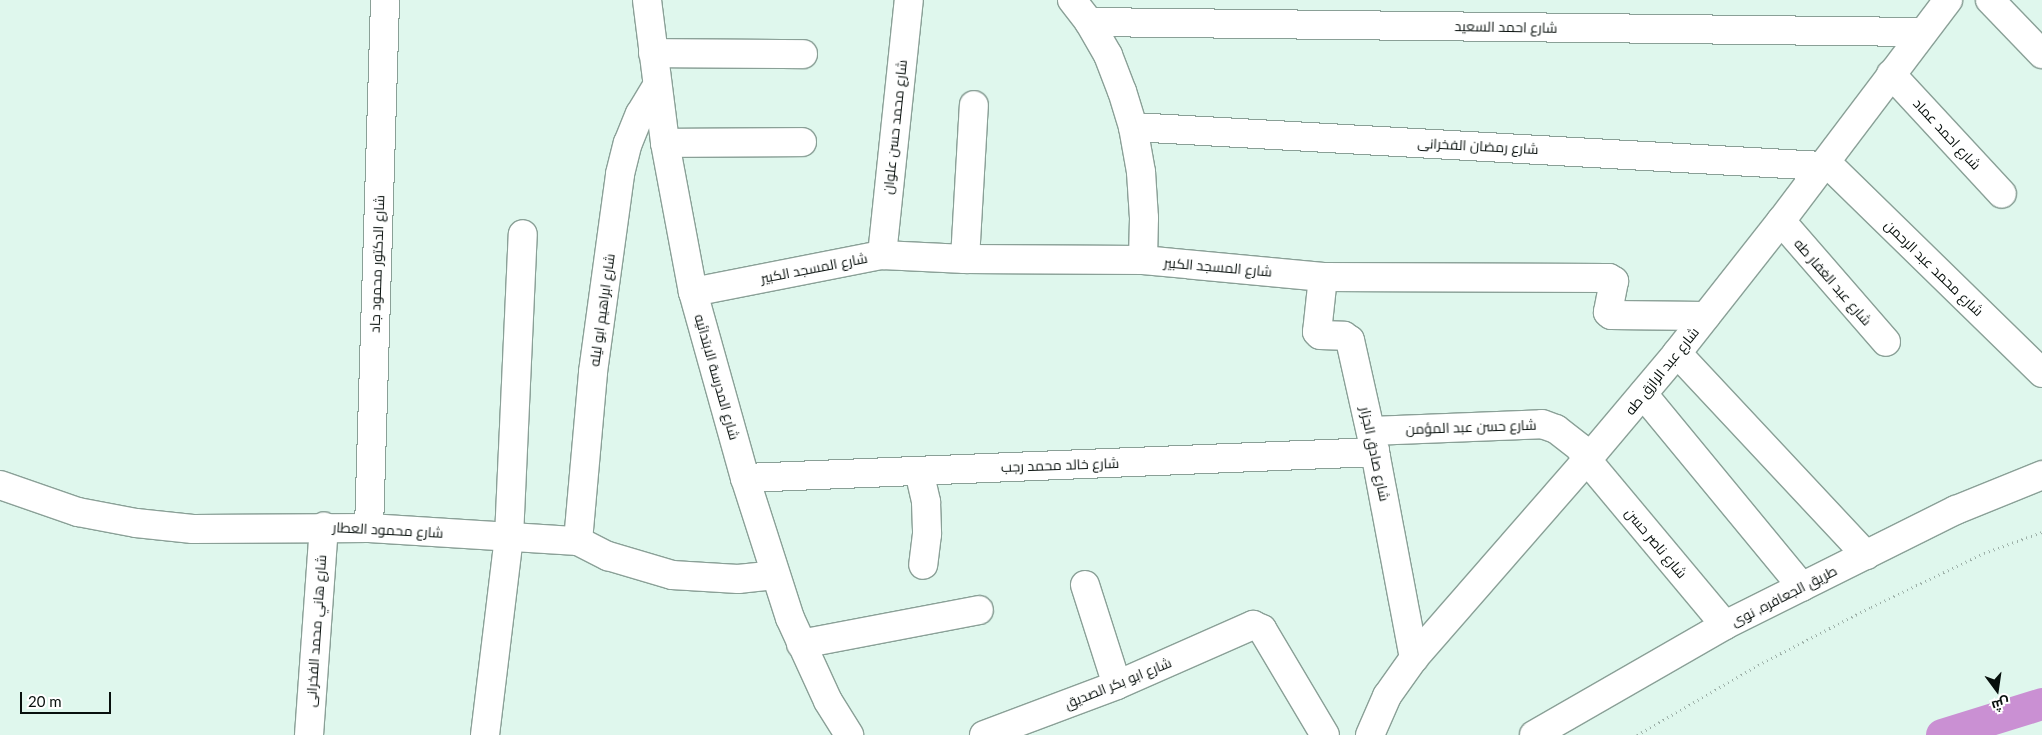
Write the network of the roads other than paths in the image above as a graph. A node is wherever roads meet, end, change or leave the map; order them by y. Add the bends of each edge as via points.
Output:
1 (385, 0) edge
2 (647, 0) edge
3 (908, 0) edge
4 (1072, 0) edge
5 (1948, 0) edge
6 (1990, 0) edge
7 (1089, 22) junction
8 (1923, 32) junction
9 (653, 53) junction
10 (803, 54) dead end
11 (2042, 54) edge
12 (1891, 74) junction
13 (656, 87) junction
14 (974, 105) dead end
15 (1133, 127) junction
16 (802, 142) dead end
17 (665, 143) junction
18 (1825, 164) junction
19 (2002, 194) dead end
20 (1781, 222) junction
21 (523, 234) dead end
22 (882, 255) junction
23 (964, 259) junction
24 (1143, 260) junction
25 (1323, 277) junction
26 (693, 292) junction
27 (1706, 316) junction
28 (1886, 342) dead end
29 (1677, 353) junction
30 (2042, 373) edge
31 (1643, 394) junction
32 (1373, 442) junction
33 (1587, 460) junction
34 (918, 471) junction
35 (2042, 475) edge
36 (745, 478) junction
37 (0, 485) edge
38 (324, 527) junction
39 (369, 528) junction
40 (509, 537) junction
41 (578, 541) junction
42 (1866, 555) junction
43 (923, 565) dead end
44 (775, 575) junction
45 (1085, 585) dead end
46 (1802, 587) junction
47 (979, 610) dead end
48 (1725, 625) junction
49 (801, 644) junction
50 (1414, 658) junction
51 (1117, 685) junction
52 (309, 735) edge
53 (485, 735) edge
54 (849, 735) edge
55 (984, 735) edge
56 (1325, 735) edge
57 (1370, 735) edge
58 (1534, 735) edge

1 - 39 street, شارع الدكتور محمود جاد
2 - 9 street, شارع المدرسة الابتدائيه
3 - 22 street, شارع محمد حسن علوان
4 - 7 street
5 - 8 street, شارع عبد الرازق طه
6 - 11 street
7 - 8 street, شارع احمد السعيد
7 - 15 street via 1108,55
8 - 12 street, شارع عبد الرازق طه
9 - 10 street
9 - 13 street, شارع المدرسة الابتدائيه
12 - 18 street, شارع عبد الرازق طه
12 - 19 street, شارع احمد عماد
13 - 17 street, شارع المدرسة الابتدائيه
13 - 41 street, شارع ابراهيم ابو ليله via 628,143 620,174 593,372
14 - 23 street
15 - 18 street, شارع رمضان الفخرانى
15 - 24 street via 1144,218
16 - 17 street
17 - 26 street, شارع المدرسة الابتدائيه
18 - 20 street, شارع عبد الرازق طه
18 - 30 street, شارع محمد عبد الرحمن
20 - 27 street, شارع عبد الرازق طه
20 - 28 street, شارع عبد الغفار طه
21 - 40 street
22 - 23 street, شارع المسجد الكبير
22 - 26 street, شارع المسجد الكبير
23 - 24 street, شارع المسجد الكبير
24 - 25 street, شارع المسجد الكبير
25 - 27 street, شارع المسجد الكبير via 1609,278 1614,282 1608,312 1611,315
25 - 32 street, شارع صادق الجزار via 1317,332 1350,340
26 - 36 street, شارع المدرسة الابتدائيه
27 - 29 street, شارع عبد الرازق طه
29 - 31 street, شارع عبد الرازق طه
29 - 42 street
31 - 33 street, شارع عبد الرازق طه
31 - 46 street
32 - 33 street, شارع حسن عبد المؤمن via 1542,424 1569,437
32 - 34 street, شارع خالد محمد رجب
32 - 50 street, شارع صادق الجزار
33 - 48 street, شارع ناصر حسن
33 - 50 street, شارع عبد الرازق طه
34 - 36 street, شارع خالد محمد رجب
34 - 43 street via 926,502 927,534
35 - 42 street, طريق الجعافره, نوى via 1956,510
36 - 44 street, شارع المدرسة الابتدائيه
37 - 38 street, شارع محمود العطار via 78,512 136,523 193,529
38 - 39 street, شارع محمود العطار
38 - 52 street, شارع هاني محمد الفخرانى
39 - 40 street, شارع محمود العطار
40 - 41 street, شارع محمود العطار
40 - 53 street
41 - 44 street, شارع محمود العطار via 616,558 672,575 738,579
42 - 46 street, طريق الجعافره, نوى
44 - 49 street, شارع المدرسة الابتدائيه
45 - 51 street
46 - 48 street, طريق الجعافره, نوى
47 - 49 street
48 - 58 street, طريق الجعافره, نوى
49 - 54 street, شارع المدرسة الابتدائيه via 828,701
50 - 57 street, شارع عبد الرازق طه via 1383,702
51 - 55 street, شارع ابو بكر الصديق
51 - 56 street, شارع ابو بكر الصديق via 1253,625 1262,629

